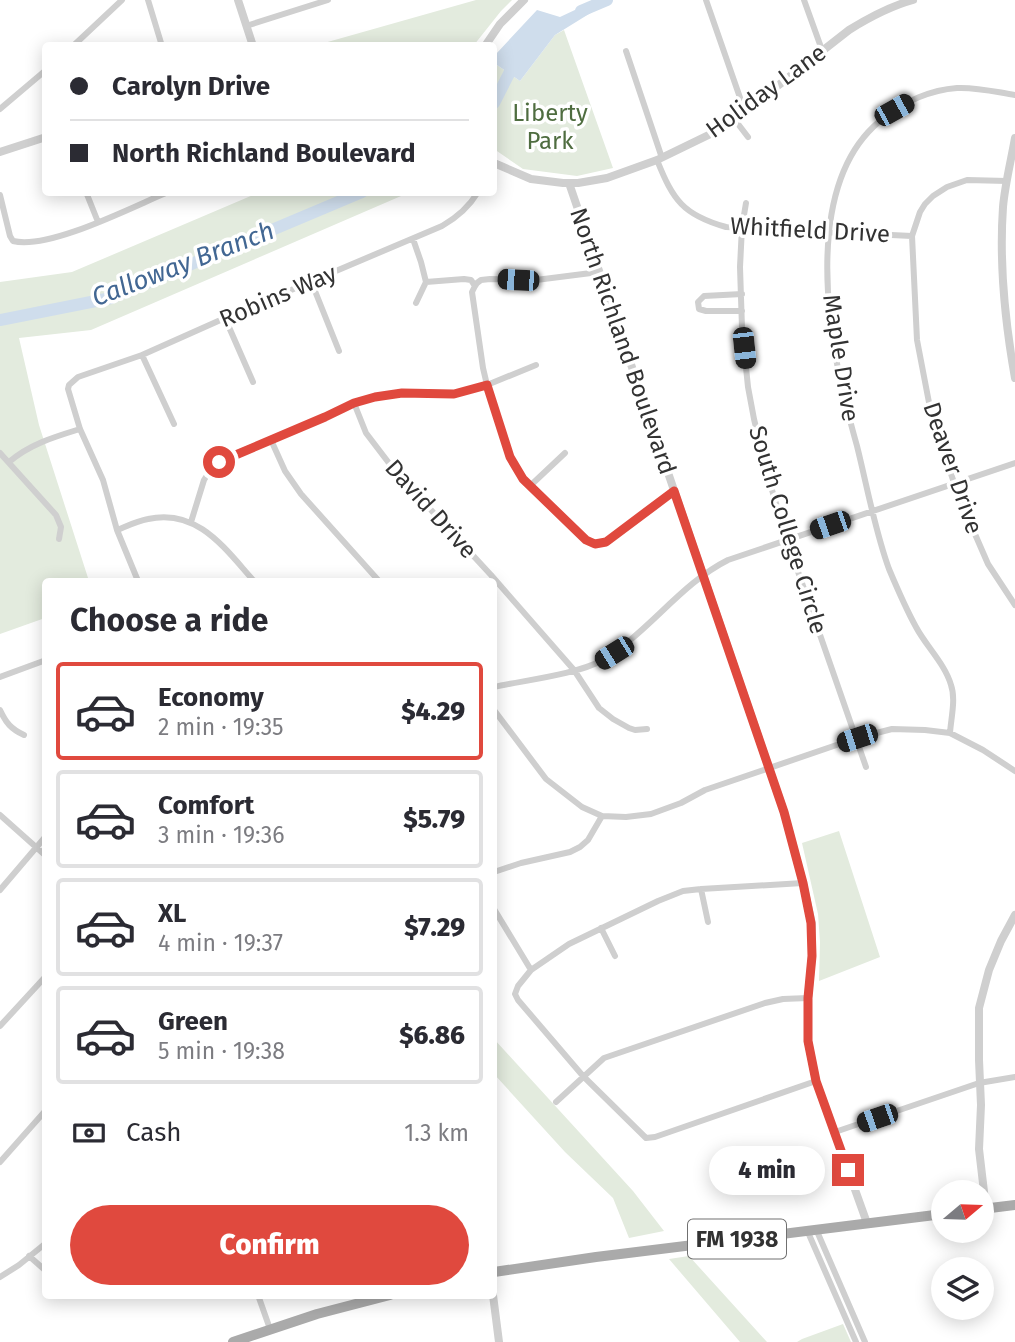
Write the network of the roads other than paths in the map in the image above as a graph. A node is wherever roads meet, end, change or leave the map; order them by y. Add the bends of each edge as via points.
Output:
1 (122, 0) edge
2 (148, 0) edge
3 (238, 0) edge
4 (328, 0) edge
5 (524, 0) edge
6 (706, 0) edge
7 (804, 0) edge
8 (914, 0) edge
9 (898, 2) edge
10 (246, 26) junction
11 (77, 42) edge
12 (161, 42) edge
13 (252, 42) edge
14 (488, 42) edge
15 (822, 50) junction
16 (625, 51) dead end
17 (42, 73) edge
18 (1015, 95) edge
19 (0, 109) edge
20 (745, 112) junction
21 (735, 120) junction
22 (748, 137) dead end
23 (42, 138) edge
24 (1015, 138) edge
25 (0, 152) edge
26 (659, 159) junction
27 (497, 164) edge
28 (1007, 181) junction
29 (569, 183) junction
30 (0, 195) edge
31 (88, 196) edge
32 (159, 196) edge
33 (476, 196) edge
34 (746, 203) dead end
35 (98, 222) junction
36 (742, 228) junction
37 (830, 232) junction
38 (912, 236) junction
39 (412, 239) junction
40 (598, 272) junction
41 (311, 281) junction
42 (426, 282) junction
43 (475, 286) junction
44 (742, 294) junction
45 (416, 303) dead end
46 (742, 311) junction
47 (225, 318) junction
48 (339, 351) dead end
49 (142, 355) junction
50 (536, 365) dead end
51 (1015, 378) edge
52 (253, 382) dead end
53 (487, 385) junction
54 (354, 403) junction
55 (174, 424) dead end
56 (80, 429) junction
57 (271, 440) junction
58 (0, 453) edge
59 (565, 453) dead end
60 (9, 462) junction
61 (1015, 463) edge
62 (954, 484) junction
63 (531, 485) junction
64 (674, 491) junction
65 (873, 510) junction
66 (191, 522) junction
67 (117, 530) junction
68 (59, 539) dead end
69 (787, 540) junction
70 (703, 575) junction
71 (137, 578) edge
72 (251, 578) edge
73 (376, 578) edge
74 (495, 578) edge
75 (497, 581) edge
76 (1015, 604) edge
77 (42, 661) edge
78 (574, 670) junction
79 (0, 677) edge
80 (497, 686) edge
81 (0, 710) edge
82 (497, 714) edge
83 (647, 729) dead end
84 (950, 733) junction
85 (24, 735) dead end
86 (857, 738) junction
87 (866, 767) dead end
88 (768, 768) junction
89 (1015, 772) edge
90 (0, 815) edge
91 (602, 816) junction
92 (42, 840) edge
93 (36, 847) junction
94 (42, 852) edge
95 (497, 871) edge
96 (803, 883) junction
97 (701, 889) junction
98 (0, 890) edge
99 (497, 914) edge
100 (1015, 915) edge
101 (708, 922) dead end
102 (601, 928) junction
103 (615, 956) dead end
104 (531, 970) junction
105 (42, 980) edge
106 (808, 998) junction
107 (0, 1026) edge
108 (583, 1076) junction
109 (1015, 1077) edge
110 (816, 1081) junction
111 (979, 1083) junction
112 (556, 1102) dead end
113 (42, 1115) edge
114 (835, 1132) junction
115 (0, 1162) edge
116 (982, 1180) edge
117 (1015, 1205) edge
118 (994, 1208) edge
119 (931, 1215) edge
120 (867, 1223) junction
121 (811, 1230) junction
122 (42, 1246) edge
123 (29, 1256) junction
124 (42, 1267) edge
125 (497, 1272) edge
126 (0, 1277) edge
127 (259, 1299) edge
128 (356, 1299) edge
129 (494, 1299) edge
130 (270, 1329) junction
131 (233, 1342) edge
132 (499, 1342) edge
133 (856, 1342) edge
134 (865, 1342) edge

1 - 11 street
2 - 12 street
3 - 10 street
4 - 10 street
5 - 14 street
6 - 20 street
7 - 15 street
8 - 9 street, Holiday Lane
9 - 15 street, Holiday Lane
10 - 13 street
15 - 20 street, Holiday Lane
16 - 26 street, Whitfield Drive
17 - 19 street
18 - 37 street, Maple Drive via 956,88 932,92 894,110 865,134 846,164
20 - 21 street, Holiday Lane
21 - 22 street
21 - 26 street, Holiday Lane
23 - 25 street
24 - 28 street
26 - 29 street, Holiday Lane via 607,178
26 - 36 street, Whitfield Drive via 672,194 695,215 710,223
27 - 29 street, Holiday Lane via 531,179
28 - 38 street, Deaver Drive via 967,180 947,187 925,204
28 - 51 street via 1002,261
29 - 40 street, North Richland Boulevard
30 - 35 street via 13,241 49,240
31 - 35 street
32 - 35 street
33 - 39 street, Robins Way via 455,219
34 - 36 street, South College Circle
36 - 37 street, Whitfield Drive
36 - 44 street, South College Circle
37 - 38 street, Whitfield Drive
37 - 65 street, Maple Drive via 829,303 838,373
38 - 62 street, Deaver Drive via 917,340 931,413
39 - 41 street, Robins Way
39 - 42 street
40 - 43 street via 536,280 490,279
40 - 64 street, North Richland Boulevard
41 - 47 street, Robins Way
41 - 48 street
42 - 43 street via 464,279
42 - 45 street
43 - 53 street via 472,292
44 - 46 street, South College Circle
44 - 46 street via 704,296 698,302 699,309 706,312
46 - 69 street, South College Circle via 754,419
47 - 49 street, Robins Way
47 - 52 street
49 - 55 street
49 - 56 street, Robins Way via 78,377 69,385
50 - 53 street
53 - 54 street via 454,394 402,393
53 - 63 street via 510,457
54 - 57 street
54 - 74 street, David Drive via 366,433 395,471
56 - 60 street via 26,449
56 - 67 street via 103,480
57 - 66 street via 213,467 204,480
57 - 73 street via 301,494
58 - 60 street
59 - 63 street
60 - 68 street via 56,515
61 - 62 street
62 - 65 street
62 - 76 street, Deaver Drive via 988,564
63 - 64 street via 595,544 606,542
64 - 70 street, North Richland Boulevard
65 - 69 street
65 - 84 street, Maple Drive via 889,568 905,604 951,685
66 - 67 street via 150,518
66 - 72 street via 218,542
67 - 71 street
69 - 70 street via 728,560
69 - 86 street, South College Circle
70 - 78 street via 614,653
70 - 88 street, North Richland Boulevard
75 - 78 street, David Drive
77 - 79 street
78 - 80 street
78 - 83 street, David Drive via 598,708 629,728
81 - 85 street via 8,725
82 - 91 street via 546,779 582,807
84 - 86 street via 892,729
84 - 89 street
86 - 87 street, South College Circle
86 - 88 street
88 - 91 street via 651,814
88 - 96 street, North Richland Boulevard
90 - 93 street
91 - 95 street via 580,847
92 - 93 street
93 - 94 street
93 - 98 street
96 - 97 street
96 - 106 street, North Richland Boulevard via 811,923
97 - 101 street
97 - 102 street via 657,901
99 - 104 street
100 - 111 street via 983,989
102 - 103 street
102 - 104 street
104 - 108 street via 515,994
105 - 107 street
106 - 108 street via 765,1003 643,1044 604,1058
106 - 110 street, North Richland Boulevard via 808,1041
108 - 110 street via 646,1138
108 - 112 street
109 - 111 street
110 - 114 street, North Richland Boulevard
111 - 114 street
111 - 116 street
113 - 115 street
114 - 120 street, North Richland Boulevard
117 - 118 main road
119 - 120 main road, FM 1938
120 - 121 main road, FM 1938
121 - 125 main road, FM 1938
121 - 133 street
121 - 134 street
122 - 123 street
123 - 124 street
123 - 126 street
127 - 130 street
128 - 130 main road
129 - 132 street
130 - 131 main road

